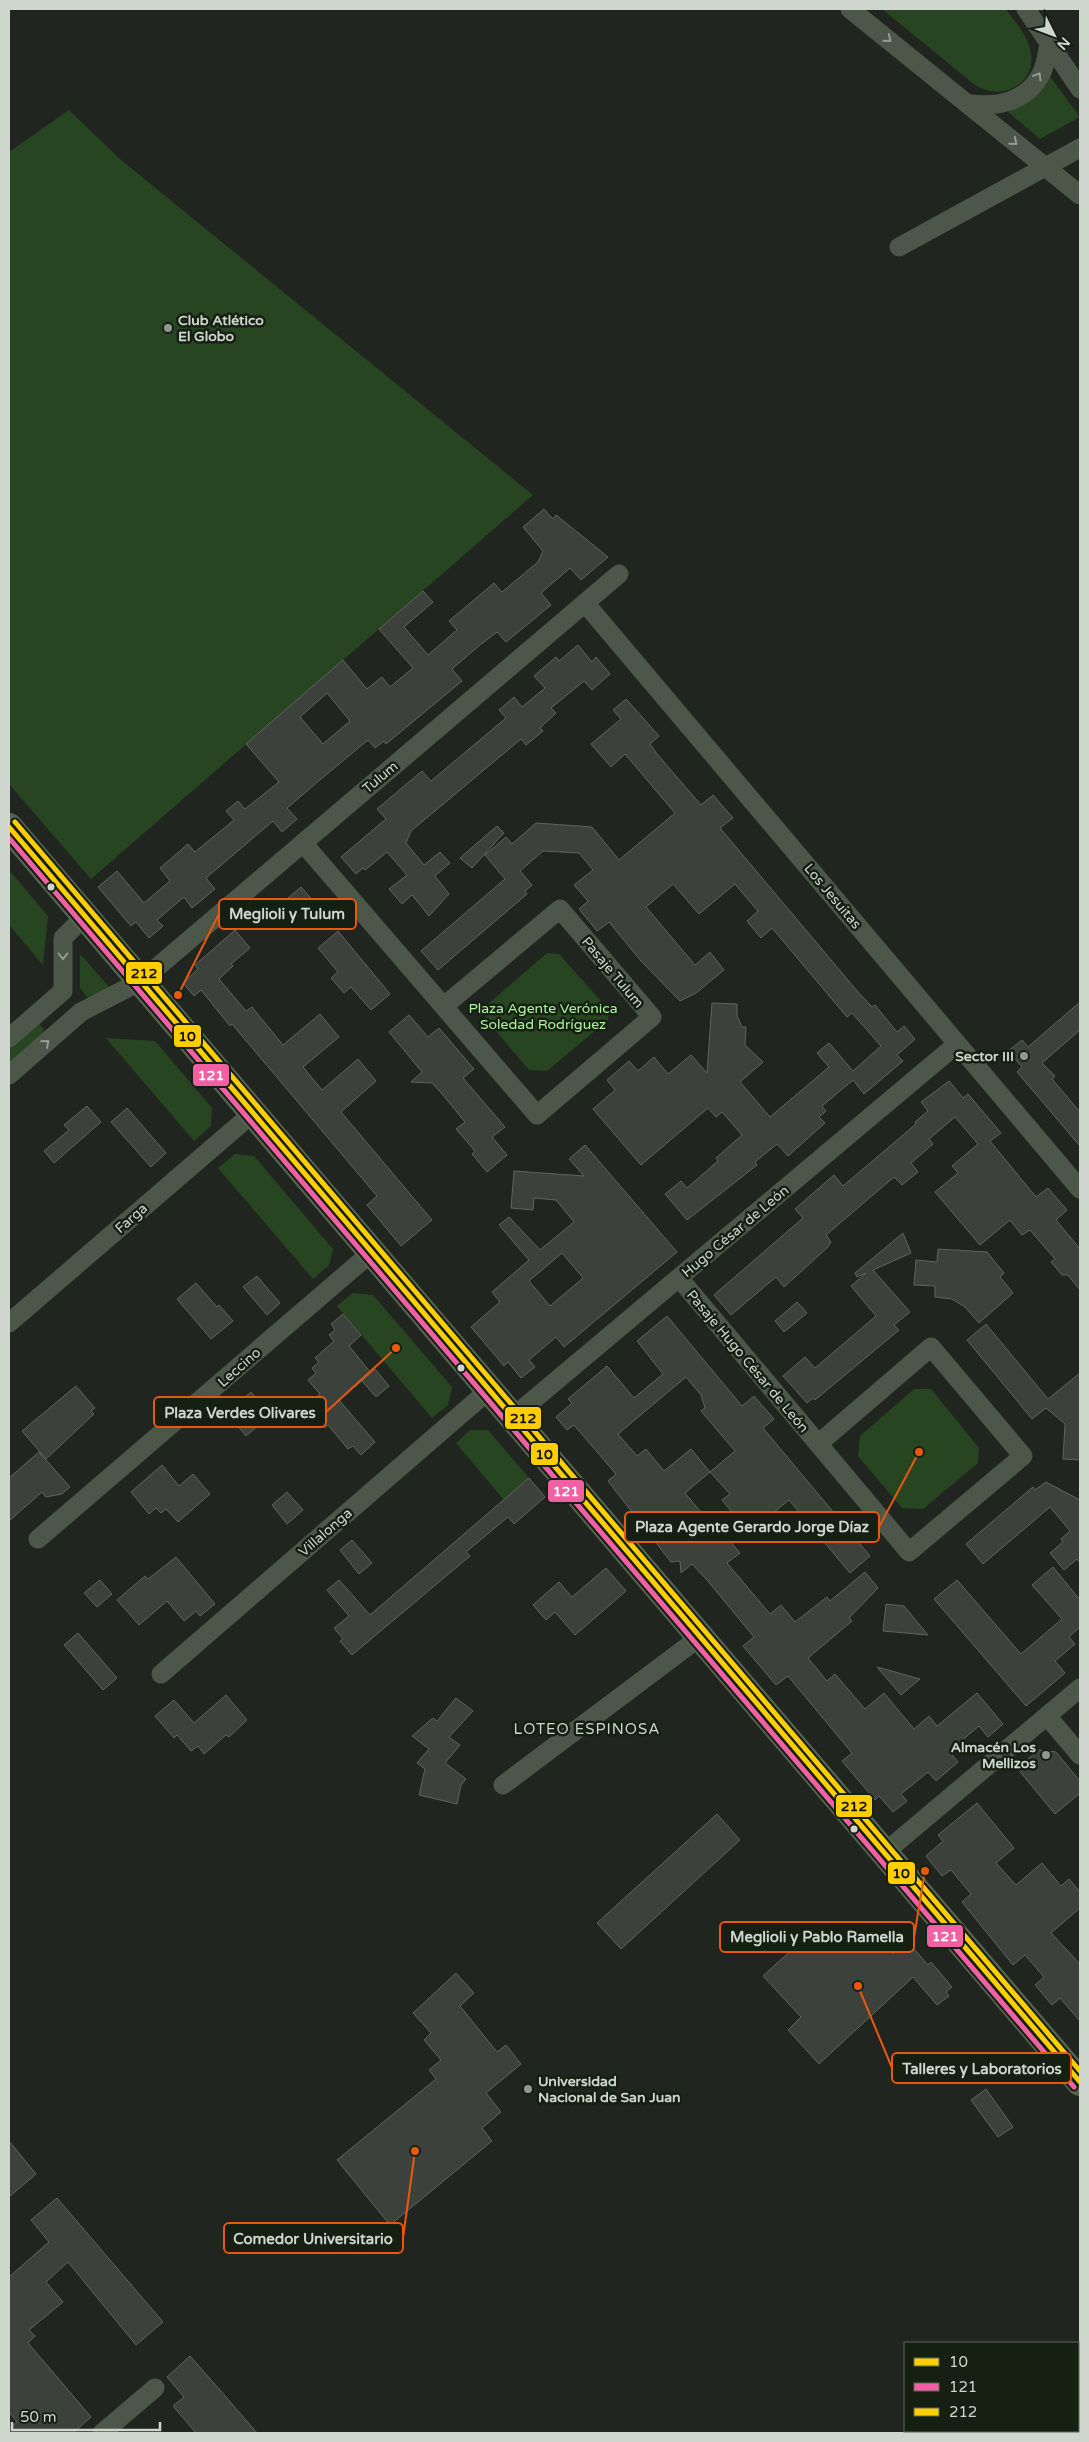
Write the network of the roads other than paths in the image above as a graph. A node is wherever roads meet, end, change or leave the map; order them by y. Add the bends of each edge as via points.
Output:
1 (850, 9) edge
2 (1026, 9) edge
3 (1049, 44) junction
4 (1080, 89) edge
5 (966, 103) junction
6 (1080, 148) edge
7 (1046, 167) junction
8 (1080, 195) edge
9 (899, 247) dead end
10 (619, 574) dead end
11 (585, 603) junction
12 (9, 827) edge
13 (303, 843) junction
14 (85, 916) junction
15 (141, 981) junction
16 (63, 991) junction
17 (444, 1006) junction
18 (82, 1012) junction
19 (9, 1038) edge
20 (958, 1044) junction
21 (9, 1075) edge
22 (253, 1113) junction
23 (1080, 1189) edge
24 (372, 1252) junction
25 (679, 1278) junction
26 (9, 1323) edge
27 (489, 1390) junction
28 (513, 1417) junction
29 (818, 1444) junction
30 (38, 1539) dead end
31 (700, 1637) junction
32 (161, 1674) dead end
33 (1080, 1688) edge
34 (1046, 1716) junction
35 (1080, 1755) edge
36 (503, 1785) dead end
37 (884, 1853) junction
38 (1080, 2082) edge
39 (155, 2388) dead end
40 (102, 2433) edge

1 -> 5 street
2 - 3 street
3 - 4 street
5 -> 3 street via 987,106 1006,103 1020,96 1041,74
5 -> 7 street
6 - 7 street
7 - 8 street
7 - 9 street
10 - 11 street, Tulum
11 - 13 street, Tulum
11 - 20 street, Los Jesuitas
12 - 14 main road
13 - 15 street, Tulum
13 - 17 street, Pasaje Tulum
14 - 15 main road
14 -> 16 street via 63,938
15 - 18 street, Tulum
15 - 22 main road
16 - 18 street
16 - 19 street
17 - 17 street, Pasaje Tulum via 537,1115 652,1017 560,909
21 -> 18 street, Tulum
20 - 23 street, Los Jesuitas
20 - 25 street, Hugo César de León
22 - 24 main road
22 - 26 street, Farga
24 - 27 main road
24 - 30 street, Leccino
25 - 28 street, Hugo César de León
25 - 29 street, Pasaje Hugo César de León
27 - 28 main road
27 - 32 street, Villalonga
28 - 31 main road
29 - 29 street, Pasaje Hugo César de León via 909,1552 1023,1456 931,1347
31 - 36 street
31 - 37 main road
33 - 34 street
34 - 35 street
34 - 37 street
37 - 38 main road
39 - 40 street

